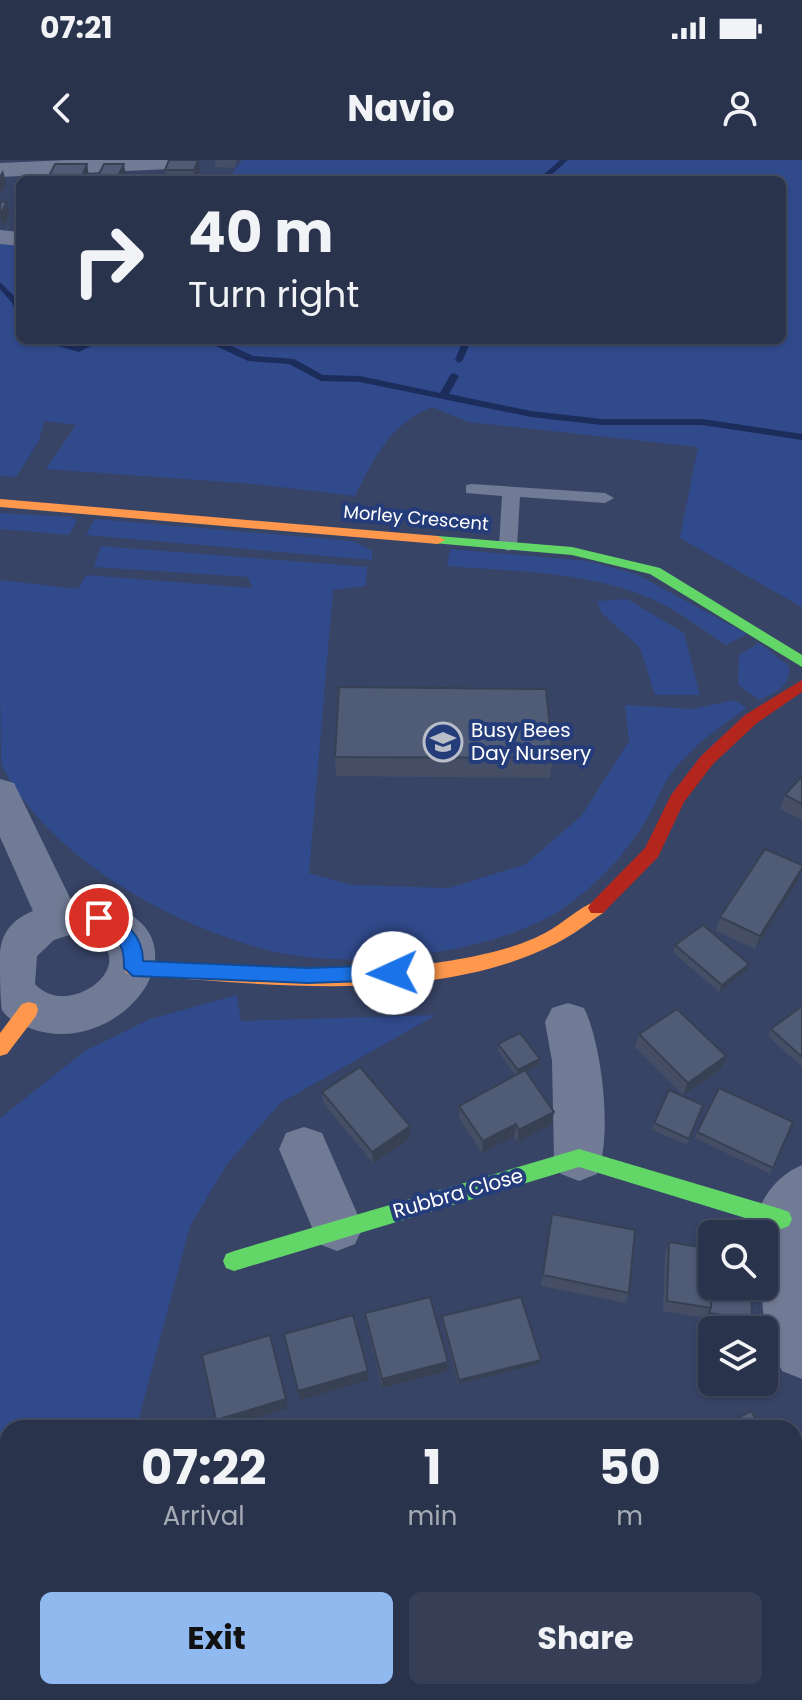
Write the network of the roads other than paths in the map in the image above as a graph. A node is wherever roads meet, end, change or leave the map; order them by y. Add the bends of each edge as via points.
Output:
1 (177, 162) edge
2 (0, 170) edge
3 (133, 171) edge
4 (472, 489) dead end
5 (511, 494) junction
6 (605, 498) dead end
7 (0, 503) edge
8 (508, 546) junction
9 (802, 662) edge
10 (802, 685) edge
11 (0, 793) edge
12 (59, 919) junction
13 (133, 968) junction
14 (29, 1010) junction
15 (568, 1022) dead end
16 (0, 1048) edge
17 (304, 1149) dead end
18 (579, 1158) junction
19 (792, 1204) edge
20 (337, 1227) junction
21 (234, 1261) dead end
22 (802, 1351) edge

1 - 3 street
2 - 3 street
4 - 5 lane
5 - 6 lane
5 - 8 lane
7 - 8 street, Morley Crescent
8 - 9 street, Morley Crescent via 572,551 655,571
10 - 13 street via 758,712 709,754 679,795 651,853 615,895 578,924 522,951 450,971 308,976
11 - 12 street
12 - 13 street via 79,915 116,925 131,944
12 - 14 street via 24,938 7,968 8,985
13 - 14 street via 112,1000 92,1010 59,1016
14 - 16 street
15 - 18 street via 576,1061
17 - 20 street
18 - 19 street
18 - 20 street, Rubbra Close
19 - 22 street via 793,1334
20 - 21 street, Rubbra Close

